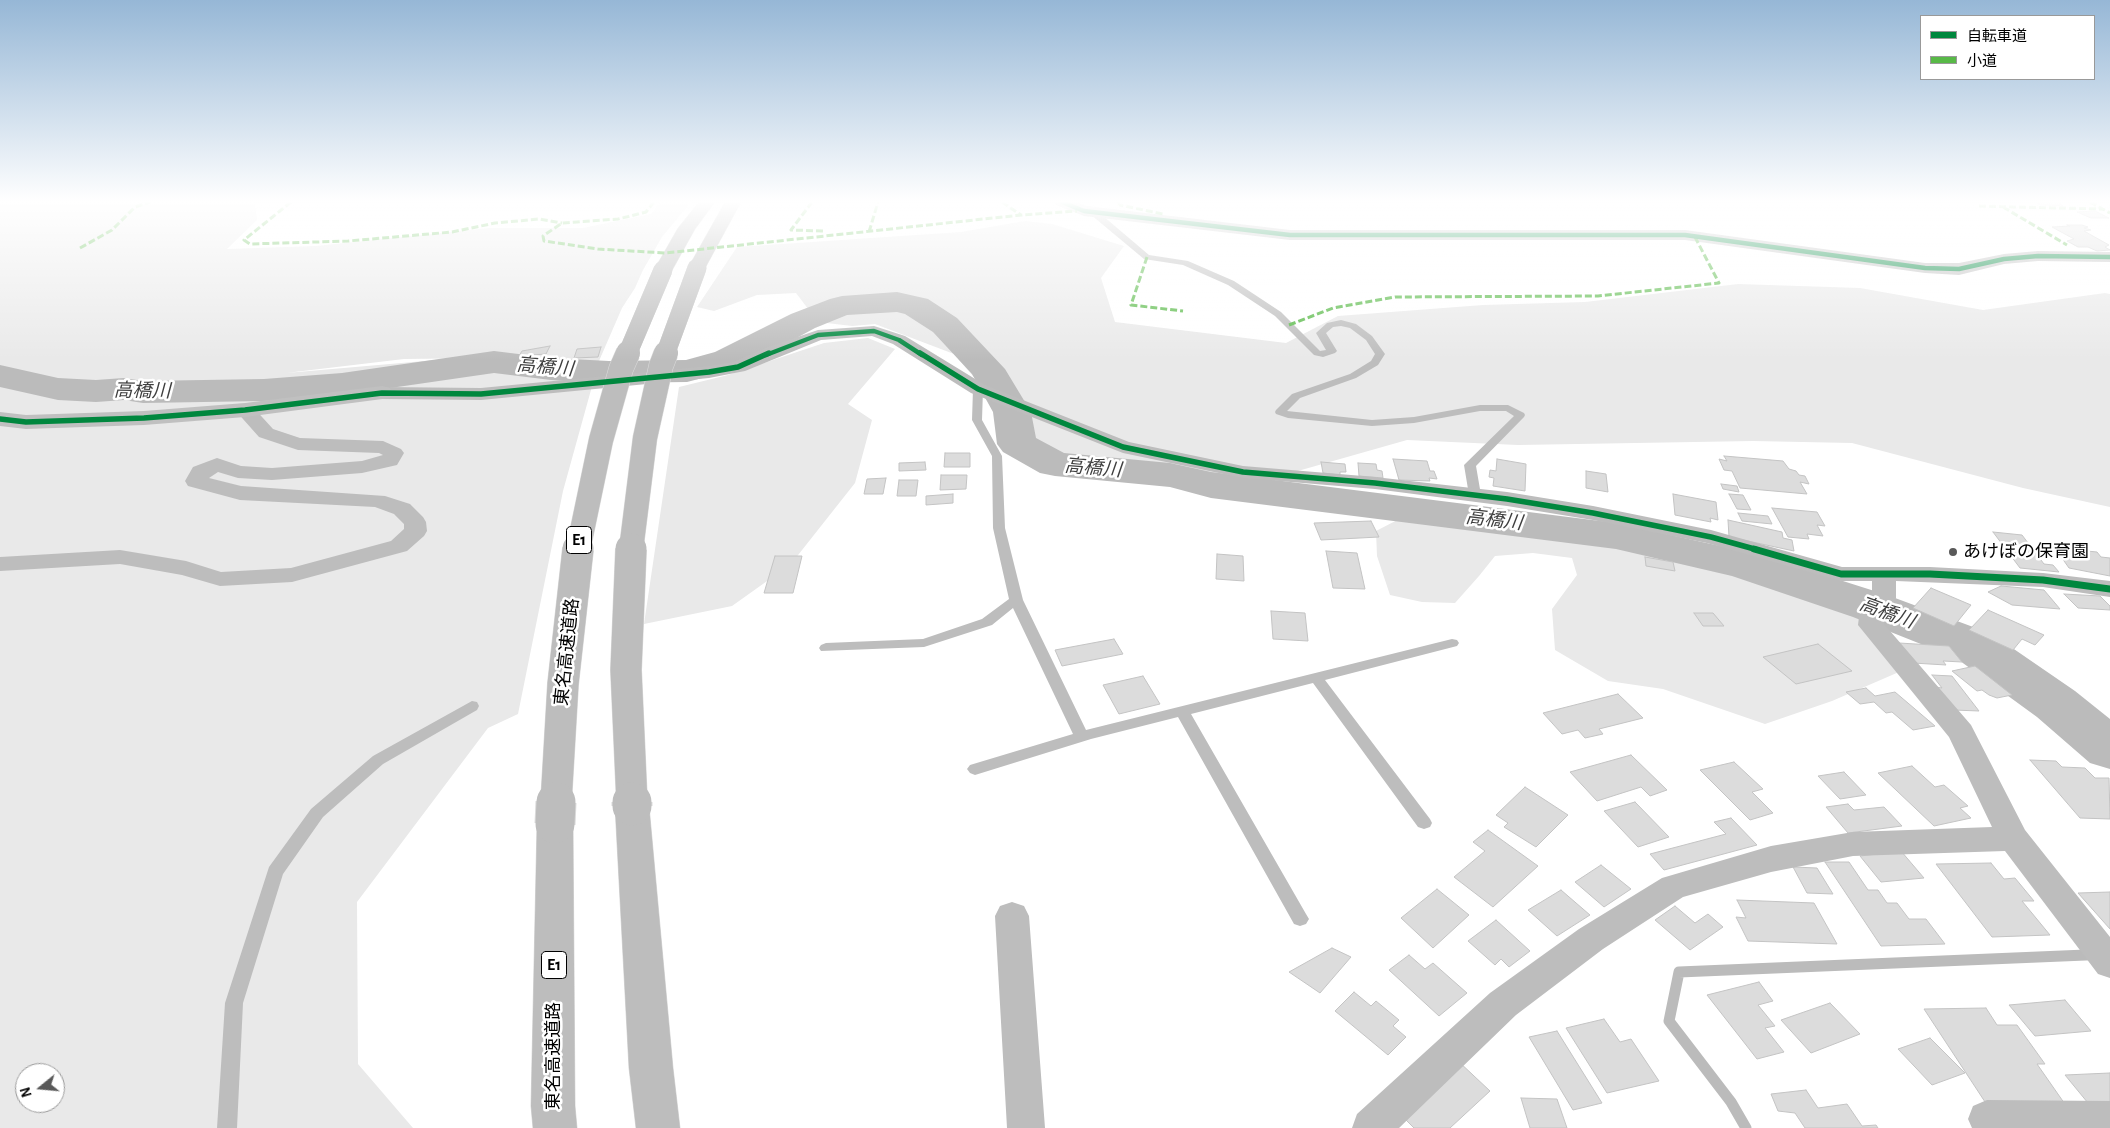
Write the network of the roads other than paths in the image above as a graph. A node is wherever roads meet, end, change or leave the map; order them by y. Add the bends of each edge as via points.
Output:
1 (672, 255) edge
2 (704, 255) edge
3 (1144, 255) edge
4 (1825, 255) edge
5 (2110, 256) edge
6 (978, 389) junction
7 (382, 393) joint
8 (245, 410) junction
9 (0, 420) edge
10 (1475, 495) junction
11 (0, 564) edge
12 (2110, 589) edge
13 (1880, 596) junction
14 (1016, 600) junction
15 (1452, 643) dead end
16 (826, 648) dead end
17 (1316, 677) junction
18 (472, 706) dead end
19 (1182, 710) junction
20 (1090, 734) junction
21 (975, 769) dead end
22 (1424, 824) dead end
23 (2013, 838) junction
24 (1012, 916) dead end
25 (1300, 919) dead end
26 (2110, 963) edge
27 (554, 1117) edge
28 (1987, 1119) dead end
29 (2110, 1120) edge
30 (227, 1128) edge
31 (658, 1128) edge
32 (1026, 1128) edge
33 (1370, 1128) edge

1 - 27 highway, 東名高速道路 / E1, bridge via 621,369 579,540 563,684 554,824
2 - 31 highway, bridge via 661,366 645,438 631,538 626,670 632,806
3 - 10 lane via 1185,263 1231,283 1278,314 1317,352 1332,351 1322,333 1330,325 1353,326 1370,338 1380,354 1375,363 1353,376 1296,396 1280,412 1372,423 1414,420 1480,408 1508,408 1520,415 1470,465
4 - 5 street via 1925,268 1959,269 2004,259 2038,256
6 - 7 street via 899,340 874,330 818,336 738,367 709,372 481,394
6 - 10 street via 1123,447 1243,472
6 - 14 lane via 977,420 997,456 1000,528
7 - 8 street
8 - 9 street via 144,418
8 - 11 street via 266,433 298,444 383,446 394,454 390,461 362,467 272,474 238,472 217,464 201,472 196,481 240,494 377,501 402,509 415,522 416,532 399,546 292,575 220,579 186,568 120,557
10 - 13 street via 1593,513 1711,537 1841,574
12 - 13 street via 2043,580 1930,574
13 - 23 street via 1871,626 1961,732
14 - 16 lane via 987,622 924,643
14 - 20 lane via 1082,736
15 - 17 lane
17 - 19 lane
17 - 22 lane
18 - 30 lane via 378,760 317,813 275,872 234,1003
19 - 20 lane
19 - 25 lane
20 - 21 lane
23 - 26 street
23 - 33 street via 1853,844 1771,859 1673,887 1591,939 1503,1004
24 - 32 street
28 - 29 street

